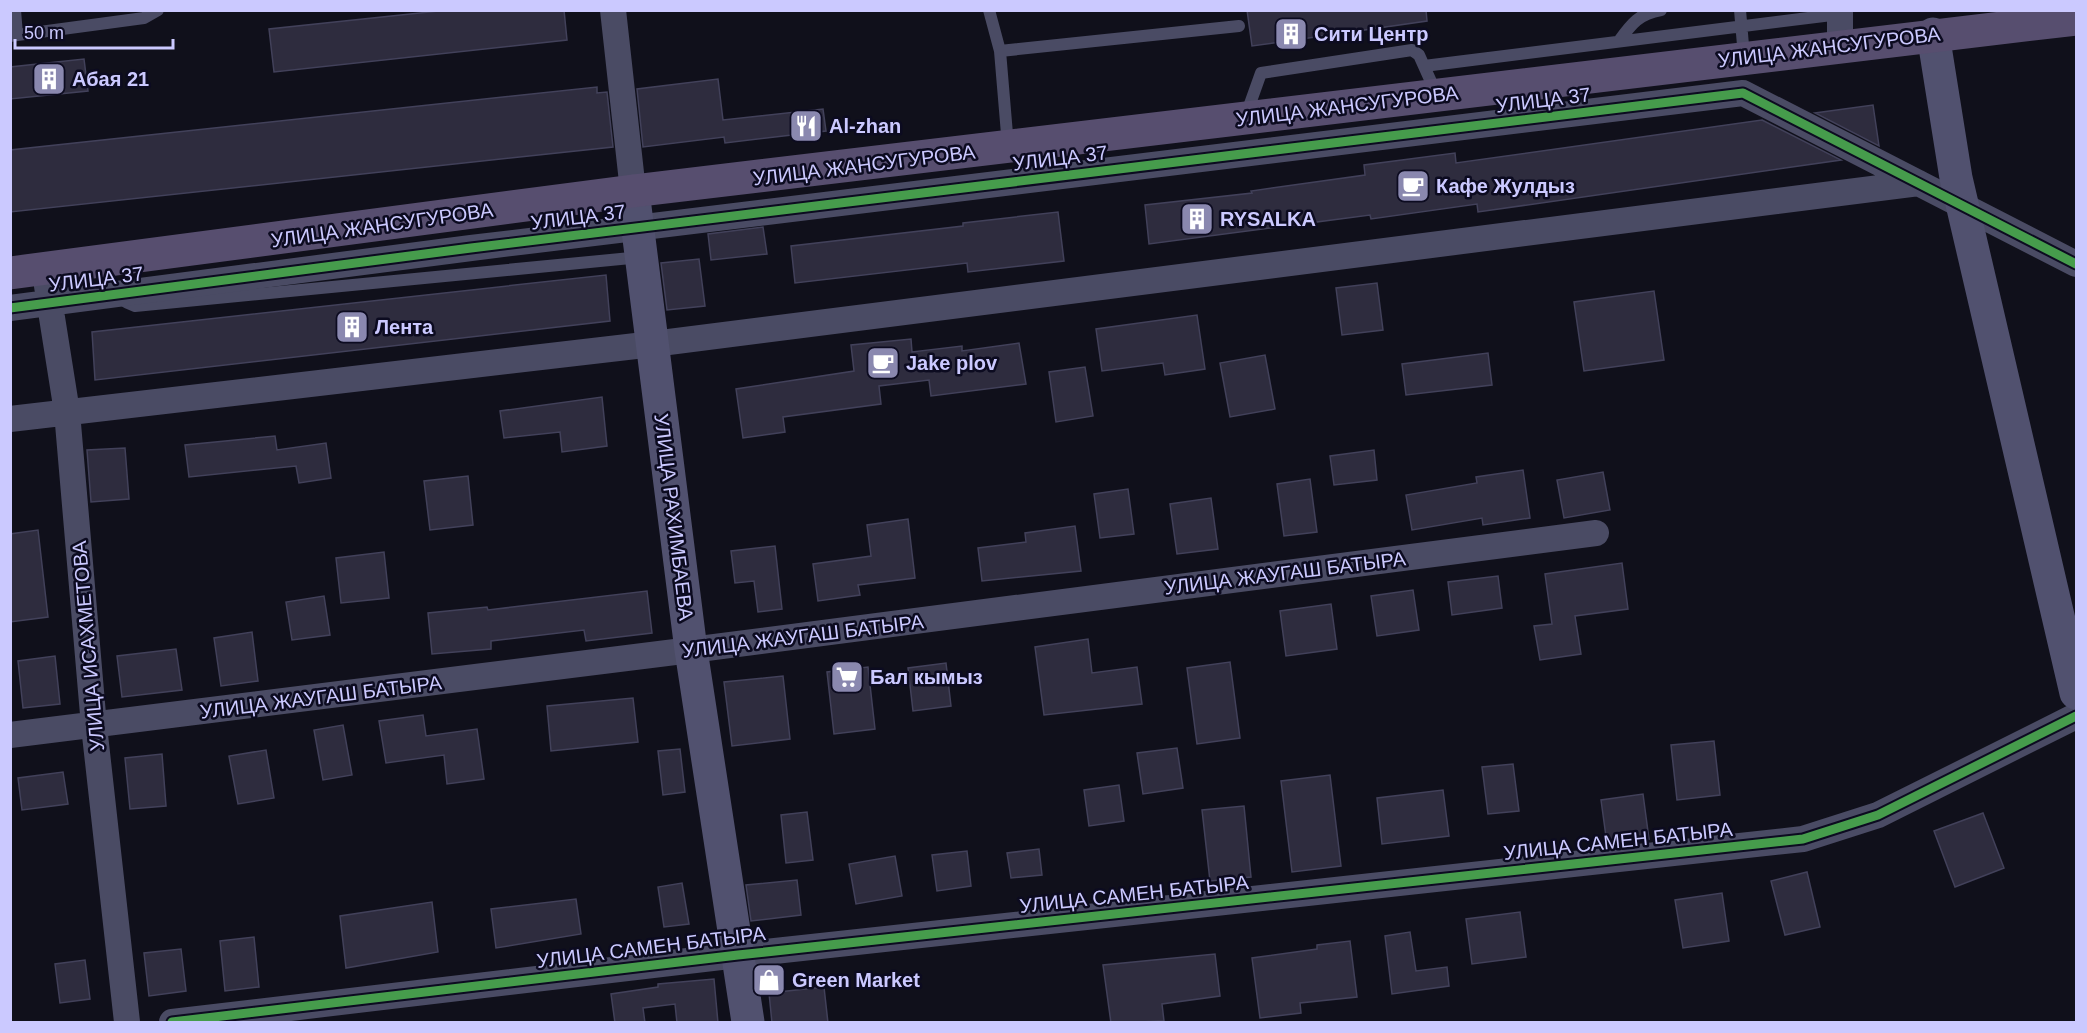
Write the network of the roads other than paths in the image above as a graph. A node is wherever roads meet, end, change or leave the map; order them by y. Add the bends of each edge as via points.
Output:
1 (15, 10) edge
2 (93, 10) edge
3 (158, 10) edge
4 (613, 10) edge
5 (990, 10) edge
6 (1661, 10) edge
7 (1740, 10) edge
8 (2026, 18) edge
9 (2076, 19) edge
10 (1840, 23) edge
11 (95, 25) junction
12 (1741, 25) junction
13 (1239, 26) dead end
14 (1933, 34) junction
15 (14, 35) edge
16 (1619, 41) junction
17 (1000, 51) junction
18 (1744, 58) junction
19 (1424, 66) junction
20 (1437, 95) junction
21 (1244, 118) junction
22 (1008, 148) junction
23 (1956, 178) junction
24 (633, 191) junction
25 (642, 257) junction
26 (107, 262) junction
27 (2076, 264) edge
28 (45, 269) junction
29 (10, 273) edge
30 (10, 308) edge
31 (653, 344) junction
32 (67, 412) junction
33 (10, 419) edge
34 (1596, 533) dead end
35 (691, 650) junction
36 (2076, 693) edge
37 (2076, 716) edge
38 (94, 726) junction
39 (10, 735) edge
40 (738, 955) junction
41 (127, 1023) edge
42 (172, 1023) edge
43 (748, 1023) edge

1 - 15 lane
2 - 11 lane
3 - 11 lane via 144,18
4 - 24 street, УЛИЦА РАХИМБАЕВА
5 - 17 lane
6 - 16 lane via 1644,13 1634,20
7 - 12 lane
8 - 9 main road, УЛИЦА ЖАНСУГУРОВА
8 - 14 main road, УЛИЦА ЖАНСУГУРОВА
10 - 12 lane
10 - 14 main road, УЛИЦА ЖАНСУГУРОВА
10 - 18 main road, УЛИЦА ЖАНСУГУРОВА
11 - 15 lane
12 - 16 lane
12 - 18 lane
13 - 17 lane
14 - 23 street
16 - 19 lane
17 - 22 lane
18 - 20 main road, УЛИЦА ЖАНСУГУРОВА
19 - 20 lane
19 - 21 lane via 1412,50 1268,70 1261,73
20 - 21 main road, УЛИЦА ЖАНСУГУРОВА
21 - 22 main road, УЛИЦА ЖАНСУГУРОВА
22 - 24 main road, УЛИЦА ЖАНСУГУРОВА
23 - 31 street
23 - 36 street
24 - 25 street, УЛИЦА РАХИМБАЕВА
24 - 26 main road, УЛИЦА ЖАНСУГУРОВА
25 - 26 lane via 135,306 125,303 112,290
25 - 31 street, УЛИЦА РАХИМБАЕВА
26 - 28 main road, УЛИЦА ЖАНСУГУРОВА
27 - 30 street, УЛИЦА 37 via 1743,93
28 - 29 main road, УЛИЦА ЖАНСУГУРОВА
28 - 32 street, УЛИЦА ИСАХМЕТОВА
31 - 32 street
31 - 35 street, УЛИЦА РАХИМБАЕВА
32 - 33 street
32 - 38 street, УЛИЦА ИСАХМЕТОВА
34 - 35 street, УЛИЦА ЖАУГАШ БАТЫРА
35 - 38 street, УЛИЦА ЖАУГАШ БАТЫРА
35 - 40 street, УЛИЦА РАХИМБАЕВА
37 - 40 street, УЛИЦА САМЕН БАТЫРА via 1878,815 1803,839
38 - 39 street, УЛИЦА ЖАУГАШ БАТЫРА
38 - 41 street, УЛИЦА ИСАХМЕТОВА
40 - 42 street, УЛИЦА САМЕН БАТЫРА
40 - 43 street, УЛИЦА РАХИМБАЕВА

